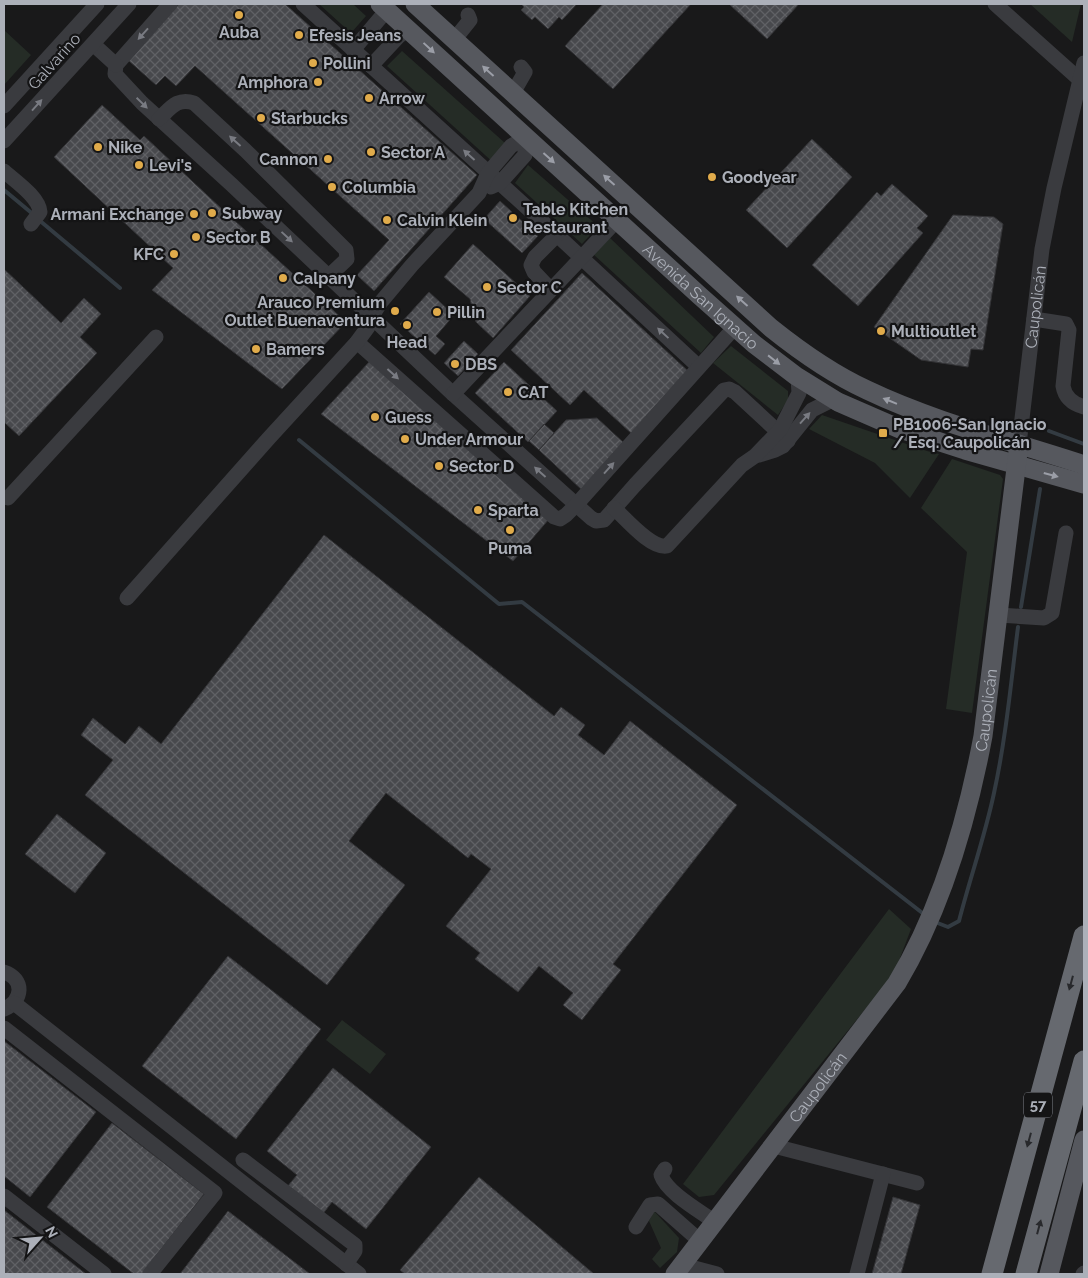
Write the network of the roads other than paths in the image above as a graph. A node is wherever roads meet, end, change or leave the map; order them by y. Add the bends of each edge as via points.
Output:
1 (97, 4) edge
2 (129, 4) edge
3 (170, 4) edge
4 (303, 4) edge
5 (415, 4) edge
6 (995, 4) edge
7 (384, 7) edge
8 (468, 14) dead end
9 (408, 29) junction
10 (454, 40) junction
11 (93, 44) junction
12 (353, 50) junction
13 (1084, 63) edge
14 (116, 65) junction
15 (371, 66) junction
16 (522, 67) dead end
17 (1080, 80) junction
18 (513, 93) junction
19 (4, 106) edge
20 (159, 119) junction
21 (529, 140) junction
22 (4, 141) edge
23 (4, 171) edge
24 (488, 172) junction
25 (500, 183) junction
26 (479, 193) junction
27 (35, 218) dead end
28 (617, 220) junction
29 (663, 230) junction
30 (557, 235) junction
31 (647, 248) junction
32 (582, 258) junction
33 (329, 276) junction
34 (716, 278) junction
35 (551, 290) junction
36 (700, 296) junction
37 (372, 316) junction
38 (1034, 319) junction
39 (735, 327) junction
40 (156, 338) dead end
41 (357, 342) junction
42 (699, 367) junction
43 (798, 378) junction
44 (453, 394) junction
45 (834, 399) junction
46 (1084, 407) edge
47 (970, 428) junction
48 (783, 437) junction
49 (1019, 444) junction
50 (965, 450) junction
51 (1084, 465) edge
52 (1018, 466) junction
53 (1084, 484) edge
54 (8, 498) dead end
55 (576, 504) junction
56 (614, 508) junction
57 (1066, 533) dead end
58 (128, 598) dead end
59 (999, 615) junction
60 (1084, 936) edge
61 (4, 972) edge
62 (9, 1006) edge
63 (4, 1028) edge
64 (1084, 1061) edge
65 (1084, 1140) edge
66 (774, 1146) junction
67 (243, 1160) dead end
68 (665, 1169) dead end
69 (883, 1174) junction
70 (917, 1183) dead end
71 (4, 1196) edge
72 (715, 1222) junction
73 (636, 1227) dead end
74 (700, 1241) junction
75 (346, 1264) junction
76 (679, 1269) edge
77 (104, 1274) edge
78 (150, 1274) edge
79 (359, 1274) edge
80 (716, 1274) edge
81 (857, 1274) edge
82 (992, 1274) edge
83 (1026, 1274) edge
84 (1049, 1274) edge

1 - 19 street, Galvarino
2 - 11 street, Galvarino
3 -> 14 street
4 - 12 street
5 - 10 main road, Avenida San Ignacio
6 - 17 street
7 - 9 main road, Avenida San Ignacio
7 - 12 street
8 - 10 street via 470,20
9 - 15 street
9 -> 21 main road, Avenida San Ignacio
18 -> 10 main road, Avenida San Ignacio
11 - 14 street
22 -> 11 street, Galvarino
12 - 15 street
13 - 17 street, Caupolicán
14 -> 20 street via 115,74 121,82
24 -> 15 street
16 - 18 street via 525,72
17 - 38 street, Caupolicán via 1048,215
29 -> 18 main road, Avenida San Ignacio
20 -> 33 street
33 -> 20 street via 347,258 346,250 245,150 194,103 186,100 176,103
21 - 24 street via 511,146
21 - 25 street via 525,156
21 -> 28 main road, Avenida San Ignacio
23 - 27 street via 36,200 40,207
24 - 25 street
24 - 26 street
25 - 26 street
25 - 30 street
26 - 37 street via 412,265
28 - 31 main road, Avenida San Ignacio
28 - 32 street
29 - 31 main road via 664,238 659,245
29 - 34 main road, Avenida San Ignacio
30 - 32 street
30 - 35 street via 531,264
31 - 36 main road, Avenida San Ignacio
32 - 35 street
42 -> 32 street
33 - 37 street
34 - 36 main road via 705,286
47 -> 34 main road, Avenida San Ignacio via 881,397 825,368 771,328
35 - 44 street
36 - 39 main road, Avenida San Ignacio
37 - 41 street
37 - 44 street
38 - 46 street via 1066,324 1069,330 1064,393 1069,400
38 - 49 street, Caupolicán
39 - 42 street
39 -> 43 main road, Avenida San Ignacio
40 - 54 street
41 -> 55 street via 554,517 563,518
41 - 58 street
55 -> 42 street
43 - 45 main road, Avenida San Ignacio
43 - 48 street via 799,393
55 -> 44 street
48 -> 45 street via 812,410
45 - 50 main road, Avenida San Ignacio via 886,424
47 - 49 main road, Avenida San Ignacio
47 - 50 main road via 973,440
48 - 56 street via 742,465 667,546 652,543
48 - 56 street via 735,392 724,390
49 - 51 main road, Avenida San Ignacio
49 - 52 main road, Caupolicán
50 - 52 main road, Avenida San Ignacio
52 -> 53 main road, Avenida San Ignacio
52 - 59 main road, Caupolicán
55 - 56 street via 596,521 604,520
57 - 59 street via 1052,613 1044,618
59 - 66 main road, Caupolicán via 977,768 938,901 897,983
60 -> 82 highway, 57
61 - 62 street via 18,983 17,999
62 - 75 street
63 - 78 street via 215,1193
83 -> 64 highway, 57
65 - 84 main road
66 - 69 street
66 - 72 main road, Caupolicán
67 - 75 street via 355,1245 355,1251
68 - 72 street via 661,1176 664,1182
69 - 70 street
69 - 81 street
71 - 77 street
72 - 74 main road, Caupolicán
73 - 74 street via 650,1205 658,1204
74 - 76 main road, Caupolicán
75 - 79 street
76 - 80 street

